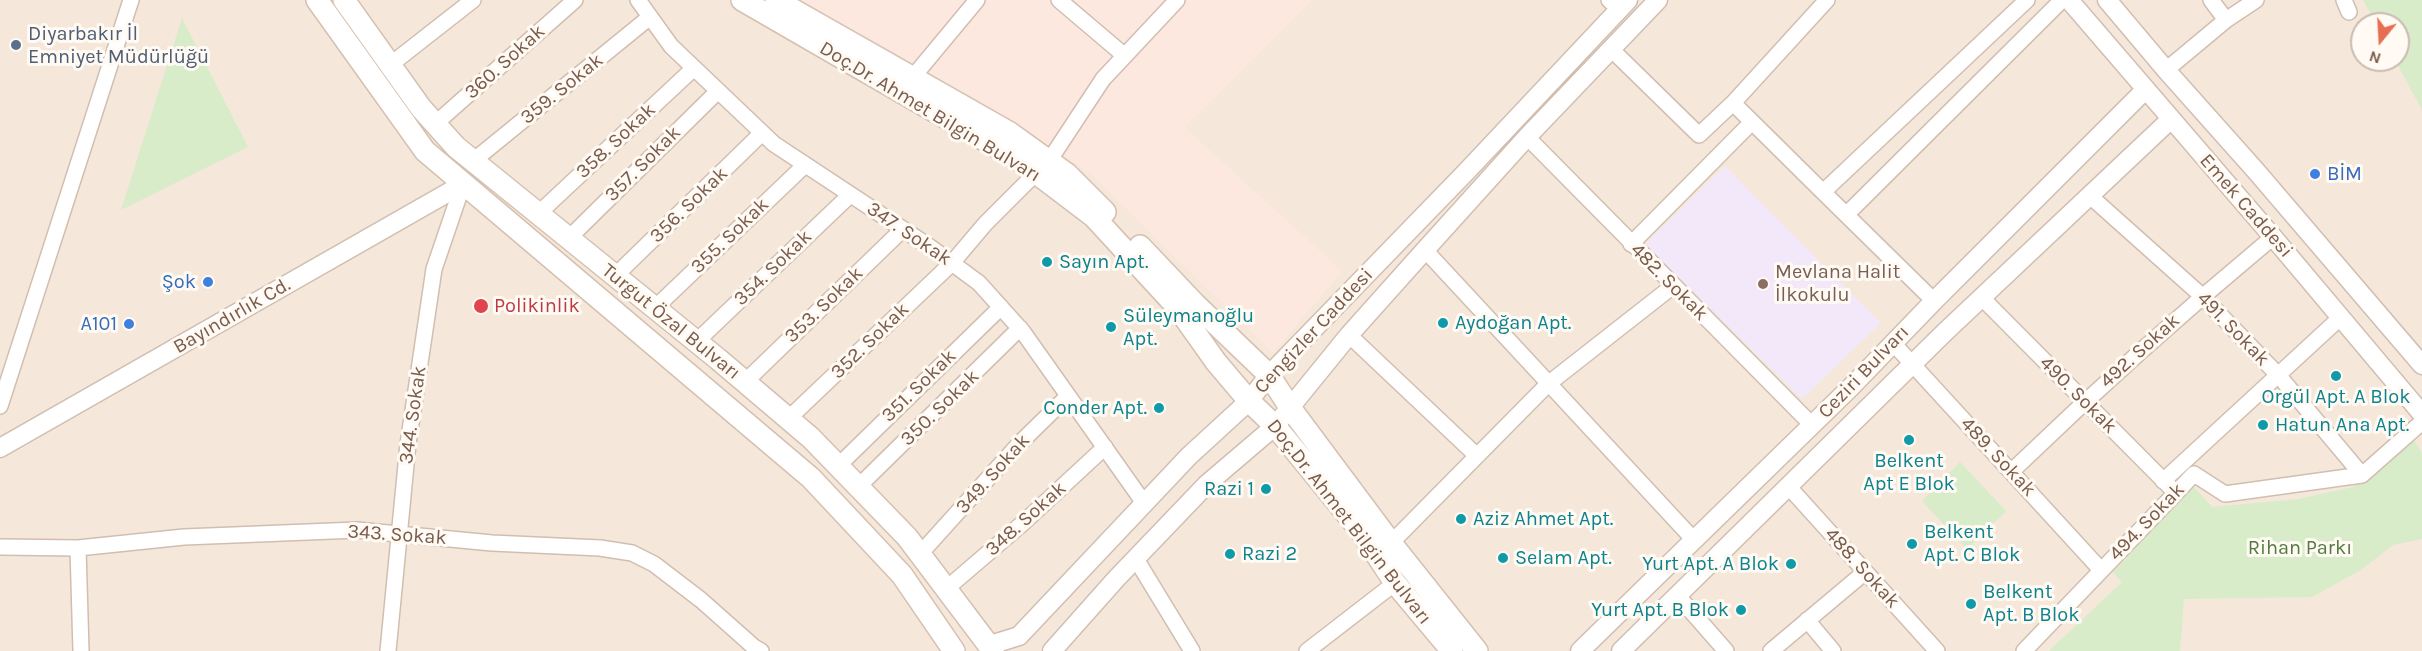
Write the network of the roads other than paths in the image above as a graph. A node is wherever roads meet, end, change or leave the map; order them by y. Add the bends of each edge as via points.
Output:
1 (131, 0) edge
2 (317, 0) edge
3 (345, 0) edge
4 (473, 0) edge
5 (575, 0) edge
6 (638, 0) edge
7 (742, 0) edge
8 (977, 0) edge
9 (1059, 0) edge
10 (1177, 0) edge
11 (1658, 0) edge
12 (1827, 0) edge
13 (2027, 0) edge
14 (2062, 0) edge
15 (2069, 0) edge
16 (2107, 0) edge
17 (2211, 0) edge
18 (2256, 0) edge
19 (783, 2) edge
20 (1619, 3) edge
21 (650, 16) junction
22 (2226, 20) junction
23 (1612, 50) junction
24 (1125, 56) junction
25 (390, 65) junction
26 (694, 68) junction
27 (2166, 70) junction
28 (913, 77) junction
29 (2145, 90) junction
30 (718, 91) junction
31 (1733, 103) junction
32 (2171, 119) junction
33 (1752, 122) junction
34 (435, 124) junction
35 (762, 133) junction
36 (1527, 137) junction
37 (473, 161) junction
38 (805, 165) junction
39 (1043, 167) junction
40 (463, 184) junction
41 (1823, 192) junction
42 (850, 195) junction
43 (2090, 196) junction
44 (538, 213) junction
45 (1847, 214) junction
46 (903, 229) junction
47 (2273, 237) junction
48 (569, 238) junction
49 (1631, 244) junction
50 (1425, 250) junction
51 (952, 263) junction
52 (615, 276) junction
53 (1672, 286) junction
54 (2202, 296) junction
55 (1982, 298) junction
56 (1934, 301) junction
57 (1001, 307) junction
58 (655, 308) junction
59 (2341, 317) junction
60 (1020, 328) junction
61 (1349, 335) junction
62 (697, 341) junction
63 (1893, 343) junction
64 (1912, 365) junction
65 (2422, 365) edge
66 (1269, 375) junction
67 (2279, 376) junction
68 (745, 382) junction
69 (1548, 384) junction
70 (1068, 396) junction
71 (2085, 400) junction
72 (1249, 401) junction
73 (0, 406) edge
74 (1291, 409) junction
75 (2422, 414) edge
76 (788, 419) junction
77 (2422, 422) edge
78 (1812, 425) junction
79 (1275, 426) junction
80 (1105, 447) junction
81 (0, 448) edge
82 (1476, 455) junction
83 (838, 466) junction
84 (2012, 471) junction
85 (2362, 475) junction
86 (2163, 481) junction
87 (858, 486) junction
88 (1788, 486) junction
89 (2175, 492) junction
90 (1144, 502) junction
91 (400, 534) junction
92 (1694, 540) junction
93 (1390, 543) junction
94 (0, 547) edge
95 (78, 548) junction
96 (920, 554) junction
97 (1136, 559) junction
98 (2102, 570) junction
99 (1865, 572) junction
100 (1395, 583) junction
101 (946, 589) junction
102 (1677, 595) junction
103 (1808, 620) junction
104 (991, 648) edge
105 (81, 651) edge
106 (388, 651) edge
107 (761, 651) edge
108 (954, 651) edge
109 (1052, 651) edge
110 (1192, 651) edge
111 (1307, 651) edge
112 (1452, 651) edge
113 (1477, 651) edge
114 (1580, 651) edge
115 (1621, 651) edge
116 (1726, 651) edge
117 (1771, 651) edge
118 (1833, 651) edge
119 (1936, 651) edge
120 (2024, 651) edge

1 - 73 street
2 - 40 main road, Turgut Özal Bulvarı via 425,151
3 - 25 main road, Turgut Özal Bulvarı
4 - 25 street
5 - 34 street, 360. Sokak
6 - 21 street, 347. Sokak
7 - 39 main road, Doç.Dr. Ahmet Bilgin Bulvarı via 1019,160
8 - 28 street
9 - 24 street
10 - 24 street, 352. Sokak
11 - 23 street, Cengizler Caddesi
12 - 31 street
13 - 41 street
14 - 45 street
15 - 29 street, Emek Caddesi
16 - 27 street, Emek Caddesi
17 - 22 street
18 - 22 street
19 - 28 main road, Doç.Dr. Ahmet Bilgin Bulvarı
20 - 66 street, Cengizler Caddesi via 1466,172
21 - 26 street, 347. Sokak via 671,46
21 - 37 street, 359. Sokak
22 - 27 street
23 - 31 street via 1699,135
23 - 36 street, Cengizler Caddesi
24 - 39 street, 352. Sokak via 1103,80
25 - 34 main road, Turgut Özal Bulvarı
26 - 30 street, 347. Sokak
26 - 44 street, 358. Sokak
27 - 65 street, Emek Caddesi
28 - 39 main road, Doç.Dr. Ahmet Bilgin Bulvarı via 1010,133
29 - 32 street, Emek Caddesi
29 - 56 street, Ceziri Bulvarı
30 - 35 street, 347. Sokak
30 - 48 street, 357. Sokak
31 - 33 street
32 - 43 street, Ceziri Bulvarı
32 - 47 street, Emek Caddesi
33 - 41 street
33 - 49 street
34 - 37 main road, Turgut Özal Bulvarı
35 - 38 street, 347. Sokak
35 - 52 street, 356. Sokak
36 - 49 street, 482. Sokak
36 - 50 street, Cengizler Caddesi
37 - 44 main road, Turgut Özal Bulvarı
38 - 42 street, 347. Sokak
38 - 58 street, 355. Sokak
39 - 51 street, 352. Sokak
39 - 66 main road, Doç.Dr. Ahmet Bilgin Bulvarı via 1067,174
39 - 72 main road, Doç.Dr. Ahmet Bilgin Bulvarı via 1177,307
40 - 81 street, Bayındırlık Cd.
40 - 91 street, 344. Sokak via 434,268 408,444
40 - 108 main road, Turgut Özal Bulvarı via 811,478 902,575
41 - 45 street
42 - 46 street, 347. Sokak
42 - 62 street, 354. Sokak
43 - 54 street, 491. Sokak
43 - 55 street, Ceziri Bulvarı
44 - 48 main road, Turgut Özal Bulvarı
45 - 56 street
46 - 51 street, 347. Sokak
46 - 68 street, 353. Sokak
47 - 54 street, 492. Sokak
47 - 59 street, Emek Caddesi
48 - 52 main road, Turgut Özal Bulvarı
49 - 53 street, 482. Sokak
50 - 61 street, Cengizler Caddesi
50 - 69 street
51 - 57 street, 347. Sokak via 979,283
51 - 76 street, 352. Sokak
52 - 58 main road, Turgut Özal Bulvarı
53 - 69 street
53 - 78 street, 482. Sokak
54 - 67 street, 491. Sokak
54 - 71 street, 492. Sokak
55 - 64 street, Ceziri Bulvarı
55 - 71 street, 490. Sokak
56 - 63 street, Ceziri Bulvarı
57 - 60 street, 347. Sokak
57 - 83 street, 351. Sokak
58 - 62 main road, Turgut Özal Bulvarı
59 - 67 street
59 - 75 street, Emek Caddesi
60 - 70 street, 347. Sokak
60 - 87 street, 350. Sokak
61 - 74 street, Cengizler Caddesi
61 - 82 street
62 - 68 main road, Turgut Özal Bulvarı
63 - 64 street, 489. Sokak
63 - 78 street, Ceziri Bulvarı
64 - 84 street, 489. Sokak
64 - 88 street, Ceziri Bulvarı
66 - 72 street, Cengizler Caddesi
66 - 74 main road, Doç.Dr. Ahmet Bilgin Bulvarı
67 - 85 street, 491. Sokak
67 - 86 street
68 - 76 main road, Turgut Özal Bulvarı
69 - 82 street
69 - 92 street
70 - 80 street, 347. Sokak
70 - 96 street, 349. Sokak
71 - 84 street, 492. Sokak
71 - 86 street, 490. Sokak
72 - 79 main road, Doç.Dr. Ahmet Bilgin Bulvarı
72 - 90 street, Cengizler Caddesi
74 - 79 street, Cengizler Caddesi
74 - 93 main road, Doç.Dr. Ahmet Bilgin Bulvarı
76 - 83 main road, Turgut Özal Bulvarı
77 - 85 street
78 - 92 street, Ceziri Bulvarı
79 - 97 street, Cengizler Caddesi via 1207,484
79 - 100 main road, Doç.Dr. Ahmet Bilgin Bulvarı via 1363,534
80 - 90 street, 347. Sokak
80 - 101 street, 348. Sokak
82 - 93 street
83 - 87 main road, Turgut Özal Bulvarı
84 - 98 street, 489. Sokak
85 - 89 street, 494. Sokak via 2225,494 2194,474
86 - 89 street, 490. Sokak
87 - 96 main road, Turgut Özal Bulvarı
88 - 99 street, 488. Sokak
88 - 102 street, Ceziri Bulvarı
89 - 98 street, 494. Sokak
90 - 104 street, Cengizler Caddesi via 1019,636
91 - 95 street, 343. Sokak via 346,530 184,537
91 - 106 street, 344. Sokak
91 - 107 street, 343. Sokak via 600,548 632,554 654,564
92 - 114 street, Ceziri Bulvarı
93 - 113 main road, Doç.Dr. Ahmet Bilgin Bulvarı
94 - 95 street, 343. Sokak
95 - 105 street
96 - 101 main road, Turgut Özal Bulvarı
97 - 109 street, Cengizler Caddesi
97 - 110 street
98 - 120 street, 494. Sokak
99 - 103 street
99 - 119 street, 488. Sokak
100 - 111 street
100 - 112 main road, Doç.Dr. Ahmet Bilgin Bulvarı
101 - 104 main road, Turgut Özal Bulvarı
102 - 115 street, Ceziri Bulvarı
102 - 116 street
103 - 117 street
103 - 118 street

